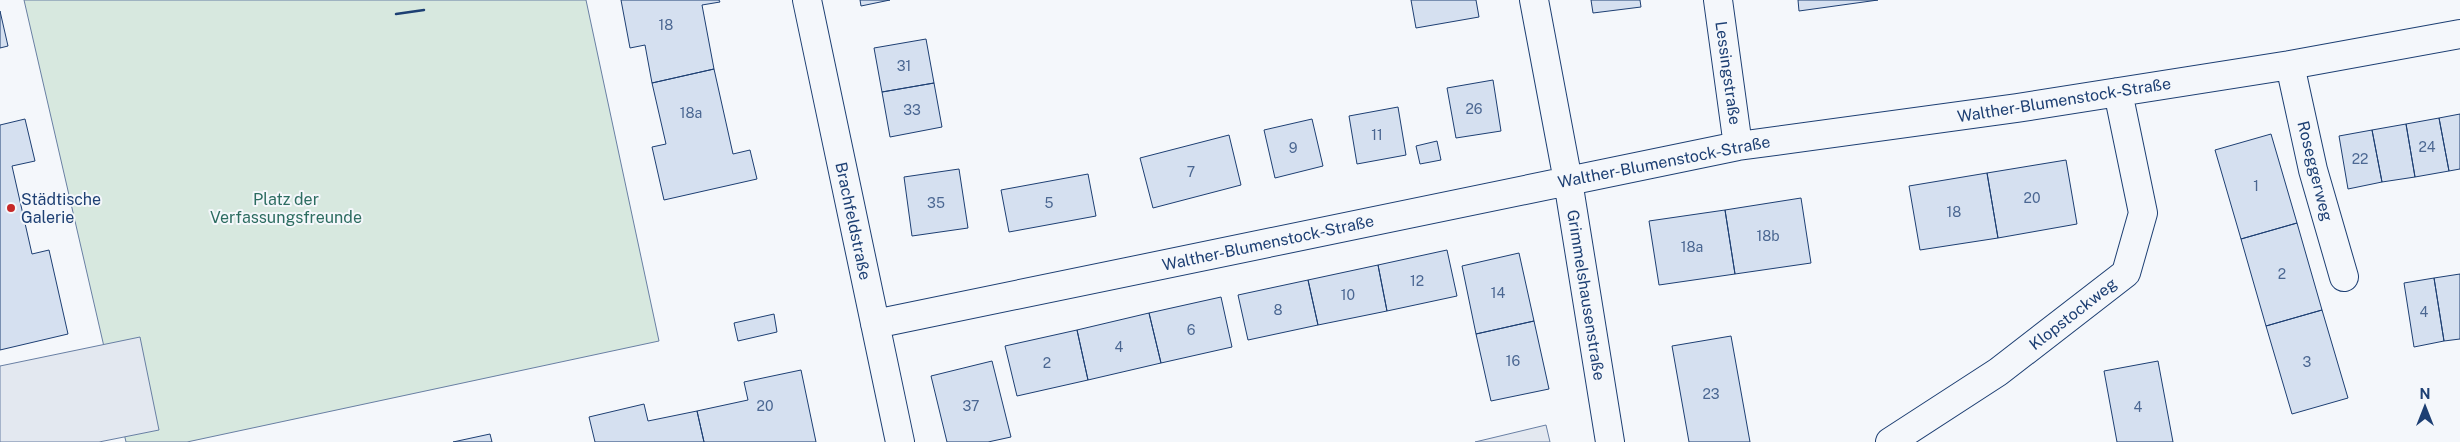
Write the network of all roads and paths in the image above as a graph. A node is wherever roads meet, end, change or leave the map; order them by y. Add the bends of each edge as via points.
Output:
1 (807, 0) edge
2 (1534, 0) edge
3 (1718, 0) edge
4 (2460, 34) edge
5 (2290, 65) junction
6 (2118, 92) junction
7 (1738, 146) junction
8 (1568, 181) junction
9 (2344, 276) dead end
10 (875, 324) junction
11 (900, 442) edge
12 (1610, 442) edge
13 (1890, 442) edge

1 - 10 street, Brachfeldstraße
2 - 8 street, Grimmelshausenstraße
3 - 7 street, Lessingstraße
4 - 5 street, Walther-Blumenstock-Straße
5 - 6 street, Walther-Blumenstock-Straße
5 - 9 street, Roseggerweg via 2313,170
6 - 7 street, Walther-Blumenstock-Straße
6 - 13 street, Klopstockweg via 2143,213 2126,273 1998,372
7 - 8 street, Walther-Blumenstock-Straße
8 - 10 street, Walther-Blumenstock-Straße
8 - 12 street, Grimmelshausenstraße
10 - 11 street, Brachfeldstraße

